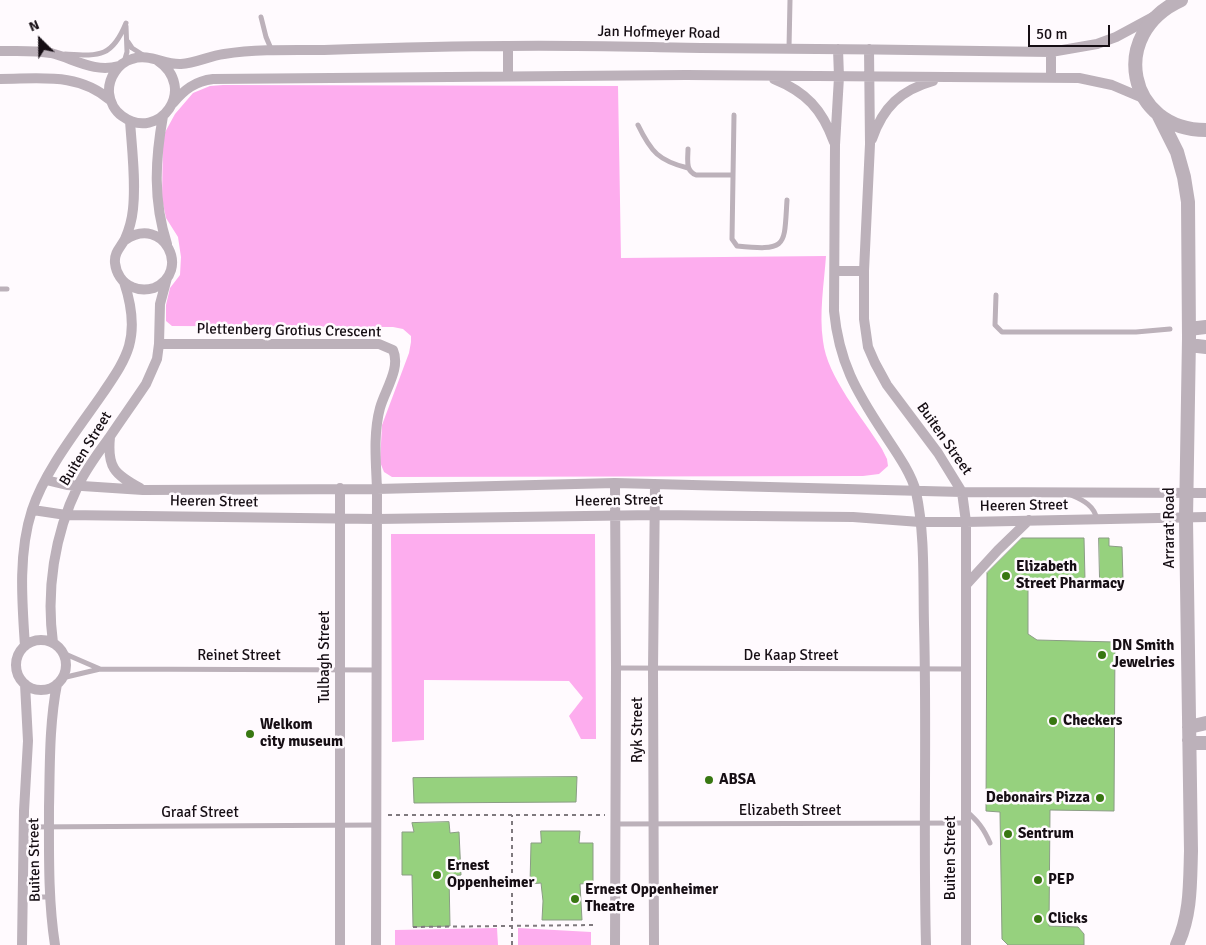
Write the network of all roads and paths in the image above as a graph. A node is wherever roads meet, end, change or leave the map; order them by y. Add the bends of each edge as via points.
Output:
1 (790, 0) edge
2 (1174, 2) edge
3 (1155, 16) junction
4 (261, 17) dead end
5 (127, 39) junction
6 (508, 46) junction
7 (789, 49) junction
8 (838, 49) junction
9 (869, 49) junction
10 (272, 50) junction
11 (0, 51) edge
12 (1051, 52) junction
13 (52, 54) junction
14 (153, 59) junction
15 (122, 64) junction
16 (508, 76) junction
17 (768, 77) junction
18 (839, 77) junction
19 (869, 77) junction
20 (945, 78) junction
21 (1050, 78) junction
22 (0, 79) edge
23 (1145, 98) junction
24 (110, 100) junction
25 (173, 103) junction
26 (1158, 114) junction
27 (734, 115) dead end
28 (163, 116) junction
29 (130, 121) junction
30 (638, 125) dead end
31 (1206, 130) edge
32 (870, 144) junction
33 (835, 145) junction
34 (688, 148) dead end
35 (688, 168) junction
36 (733, 175) junction
37 (787, 200) dead end
38 (125, 240) junction
39 (167, 245) junction
40 (835, 271) junction
41 (864, 271) junction
42 (167, 278) junction
43 (124, 282) junction
44 (0, 289) edge
45 (7, 289) dead end
46 (996, 295) dead end
47 (1206, 327) edge
48 (1170, 329) dead end
49 (1189, 329) junction
50 (159, 344) junction
51 (1189, 345) junction
52 (1206, 347) edge
53 (110, 436) junction
54 (46, 480) junction
55 (615, 483) junction
56 (655, 484) junction
57 (78, 486) junction
58 (340, 488) junction
59 (378, 489) junction
60 (143, 490) junction
61 (915, 490) junction
62 (962, 492) junction
63 (1063, 492) junction
64 (1186, 493) junction
65 (1206, 493) edge
66 (32, 510) junction
67 (66, 515) junction
68 (655, 515) junction
69 (616, 516) junction
70 (1206, 517) edge
71 (340, 519) junction
72 (377, 519) junction
73 (1186, 519) junction
74 (1029, 520) junction
75 (1097, 520) junction
76 (920, 522) junction
77 (966, 522) junction
78 (966, 585) junction
79 (53, 643) junction
80 (25, 646) junction
81 (62, 653) junction
82 (616, 668) junction
83 (966, 668) junction
84 (100, 669) junction
85 (653, 669) junction
86 (926, 669) junction
87 (341, 670) junction
88 (377, 670) junction
89 (60, 681) junction
90 (24, 684) junction
91 (1206, 723) edge
92 (1189, 734) junction
93 (1206, 744) edge
94 (966, 811) junction
95 (512, 815) junction
96 (615, 819) junction
97 (376, 820) junction
98 (654, 823) junction
99 (925, 823) junction
100 (966, 823) junction
101 (340, 825) junction
102 (24, 827) junction
103 (49, 827) junction
104 (990, 843) dead end
105 (24, 897) junction
106 (50, 897) junction
107 (512, 925) junction
108 (594, 925) dead end
109 (413, 927) dead end
110 (22, 945) edge
111 (55, 945) edge
112 (340, 945) edge
113 (376, 945) edge
114 (512, 945) edge
115 (615, 945) edge
116 (654, 945) edge
117 (926, 945) edge
118 (966, 945) edge
119 (1177, 945) edge

1 - 7 lane
2 - 3 street
3 - 12 street, Jan Hofmeyer Road via 1097,44
3 - 23 street via 1142,34 1136,56 1137,78
4 - 10 lane
5 - 13 lane via 126,23 116,44 106,52
5 - 14 lane via 138,53
5 - 15 lane via 127,52
6 - 7 street, Jan Hofmeyer Road
6 - 10 street, Jan Hofmeyer Road
6 - 16 street
7 - 8 street, Jan Hofmeyer Road
8 - 9 street, Jan Hofmeyer Road
8 - 18 street, Buiten Street
9 - 12 street, Jan Hofmeyer Road
9 - 19 street, Buiten Street
10 - 14 street, Jan Hofmeyer Road via 222,54 180,64
11 - 13 street
12 - 21 street
13 - 15 street via 96,68
14 - 15 street via 132,58
14 - 25 street via 170,71 175,87
15 - 24 street via 111,78
16 - 17 street
16 - 25 street via 213,79 198,82 182,92
17 - 18 street
17 - 33 street via 796,90 816,107
18 - 19 street
18 - 33 street, Buiten Street
19 - 20 street
19 - 32 street, Buiten Street
20 - 21 street
20 - 32 street via 904,93 883,115
21 - 23 street via 1095,80
22 - 24 street via 77,81 100,91
23 - 26 street
24 - 29 street via 118,113
25 - 28 street
26 - 31 street via 1176,125
26 - 49 street, Arrarat Road via 1177,152 1188,202
27 - 36 lane
28 - 29 street via 147,123
28 - 39 street via 156,192
29 - 38 street via 133,208
30 - 35 lane via 658,156 670,164
32 - 41 street, Buiten Street
33 - 40 street, Buiten Street
34 - 35 lane
35 - 36 lane via 696,175
36 - 37 lane via 732,239 737,246 772,248 782,242
38 - 39 street via 131,235 147,233 162,239
38 - 43 street via 115,263
39 - 42 street via 172,258
40 - 41 street
40 - 61 street, Buiten Street via 836,331 846,368
41 - 62 street, Buiten Street via 864,319 868,347 875,363
42 - 43 street via 150,289 136,289
42 - 50 street, Buiten Street via 160,304
43 - 54 street, Buiten Street via 130,304 131,331 124,359
44 - 45 lane
46 - 48 lane via 995,324 1002,332
47 - 49 street
49 - 51 street, Arrarat Road
50 - 53 street, Buiten Street via 146,384
50 - 59 street, Plettenberg Grotius Crescent via 379,344 393,350 396,364 377,424
51 - 52 street
51 - 64 street, Arrarat Road
53 - 57 street, Buiten Street
53 - 60 street via 109,456 113,469
54 - 57 street, Heeren Street
54 - 66 street, Buiten Street
55 - 56 street, Heeren Street
55 - 59 street, Heeren Street
55 - 69 street, Ryk Street
56 - 61 street, Heeren Street
56 - 68 street, Ryk Street
57 - 60 street, Heeren Street
57 - 67 street, Buiten Street
58 - 59 street, Heeren Street
58 - 60 street, Heeren Street
58 - 71 street, Tulbagh Street
59 - 72 street, Plettenberg Grotius Crescent
61 - 62 street, Heeren Street
61 - 76 street, Buiten Street
62 - 63 street, Heeren Street
62 - 77 street, Buiten Street
63 - 64 street, Heeren Street
63 - 75 lane via 1088,504
64 - 65 street, Heeren Street
64 - 73 street, Arrarat Road
66 - 67 street, Heeren Street
66 - 80 street, Buiten Street via 23,572
67 - 71 street, Heeren Street
67 - 79 street, Buiten Street via 51,583
68 - 69 street, Heeren Street
68 - 76 street, Heeren Street via 853,517
68 - 85 street, Ryk Street
69 - 72 street, Heeren Street
69 - 82 street, Ryk Street
70 - 73 street, Heeren Street
71 - 72 street, Heeren Street
71 - 87 street, Tulbagh Street
72 - 88 street
73 - 75 street, Heeren Street
73 - 92 street, Arrarat Road
74 - 75 street, Heeren Street
74 - 77 street, Heeren Street
74 - 78 street
76 - 77 street, Heeren Street
76 - 86 street, Buiten Street
77 - 78 street, Buiten Street
78 - 83 street, Buiten Street
79 - 80 street via 38,640
79 - 81 street
80 - 90 street via 16,667
81 - 84 lane, Reinet Street
81 - 89 street via 66,665
82 - 85 lane, De Kaap Street
82 - 96 street, Ryk Street
83 - 86 lane, De Kaap Street
83 - 94 street, Buiten Street
84 - 87 lane, Reinet Street
84 - 89 lane, Reinet Street
85 - 86 lane, De Kaap Street
85 - 98 street, Ryk Street
86 - 99 street, Buiten Street
87 - 88 lane, Reinet Street
87 - 101 street, Tulbagh Street
88 - 97 street
89 - 90 street via 41,690
89 - 103 street, Buiten Street via 51,733
90 - 102 street, Buiten Street via 28,742
91 - 92 street
92 - 93 street via 1194,743
92 - 119 street, Arrarat Road via 1189,902 1187,919
94 - 100 street, Buiten Street
94 - 104 lane via 978,821
95 - 96 path
95 - 97 path
95 - 107 path
96 - 98 lane, Elizabeth Street
96 - 115 street, Ryk Street
97 - 101 lane, Graaf Street
97 - 113 street
98 - 99 lane, Elizabeth Street
98 - 116 street, Ryk Street
99 - 100 lane, Elizabeth Street
99 - 117 street, Buiten Street
100 - 118 street, Buiten Street
101 - 103 lane, Graaf Street
101 - 112 street, Tulbagh Street
102 - 103 lane, Graaf Street
102 - 105 street, Buiten Street
103 - 106 street, Buiten Street
105 - 106 lane
105 - 110 street, Buiten Street
106 - 111 street, Buiten Street
107 - 108 path
107 - 109 path
107 - 114 path

